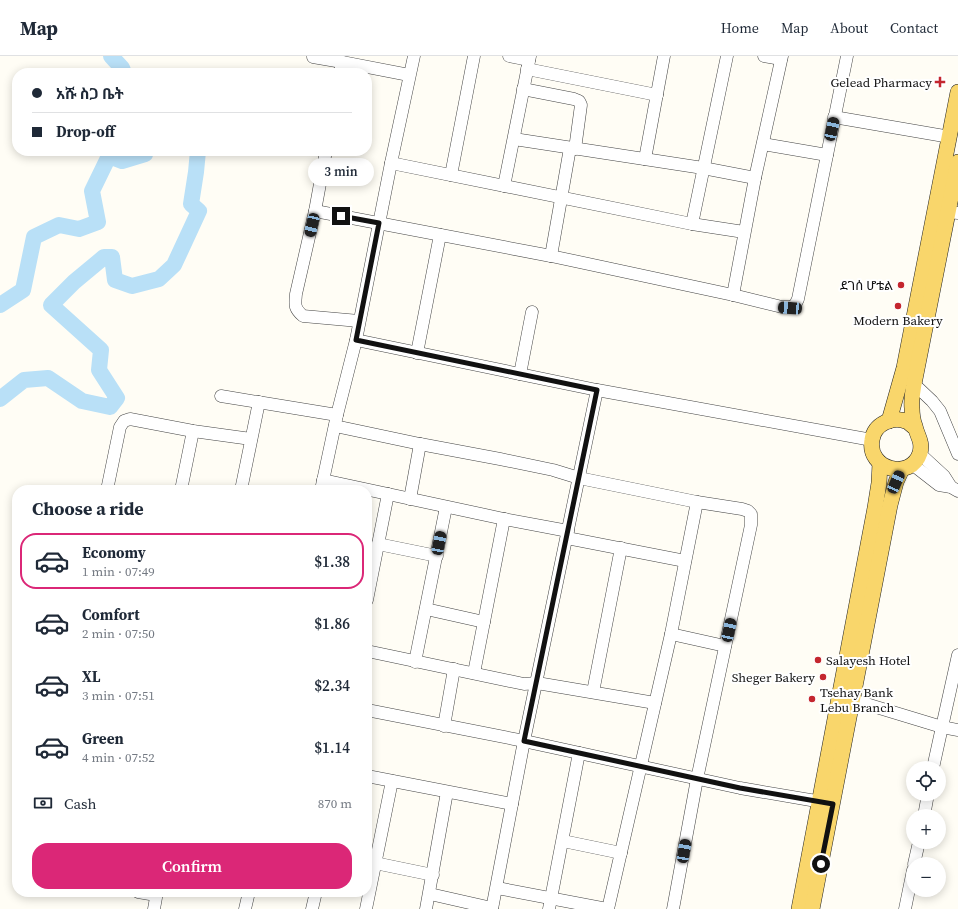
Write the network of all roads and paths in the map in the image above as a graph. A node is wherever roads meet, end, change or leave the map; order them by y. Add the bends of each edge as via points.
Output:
1 (414, 56) edge
2 (474, 56) edge
3 (509, 56) edge
4 (664, 56) edge
5 (727, 56) edge
6 (764, 56) edge
7 (847, 56) edge
8 (313, 57) dead end
9 (782, 57) edge
10 (529, 62) edge
11 (341, 67) edge
12 (372, 71) edge
13 (409, 75) junction
14 (523, 89) junction
15 (958, 92) edge
16 (657, 95) junction
17 (834, 117) junction
18 (950, 137) junction
19 (514, 139) junction
20 (763, 144) junction
21 (573, 149) junction
22 (826, 155) junction
23 (325, 156) edge
24 (645, 159) junction
25 (958, 162) edge
26 (391, 163) junction
27 (703, 168) junction
28 (451, 175) junction
29 (755, 178) junction
30 (504, 186) junction
31 (561, 198) junction
32 (315, 211) junction
33 (953, 212) edge
34 (379, 223) junction
35 (692, 224) junction
36 (744, 232) junction
37 (440, 235) junction
38 (551, 256) junction
39 (733, 295) junction
40 (532, 312) dead end
41 (359, 321) junction
42 (356, 340) junction
43 (417, 353) junction
44 (520, 374) junction
45 (914, 384) junction
46 (597, 390) junction
47 (221, 396) dead end
48 (259, 402) junction
49 (336, 421) junction
50 (889, 421) junction
51 (915, 428) junction
52 (193, 430) junction
53 (252, 440) junction
54 (872, 440) junction
55 (420, 444) junction
56 (958, 454) edge
57 (911, 462) junction
58 (880, 463) junction
59 (579, 478) junction
60 (107, 485) edge
61 (183, 485) edge
62 (242, 485) edge
63 (322, 485) edge
64 (954, 489) edge
65 (372, 492) edge
66 (388, 494) junction
67 (410, 499) junction
68 (697, 502) junction
69 (446, 507) junction
70 (504, 519) junction
71 (568, 534) junction
72 (378, 544) junction
73 (621, 548) junction
74 (437, 556) junction
75 (685, 561) junction
76 (372, 575) edge
77 (426, 610) junction
78 (484, 622) junction
79 (671, 634) junction
80 (725, 646) junction
81 (372, 652) edge
82 (958, 655) edge
83 (415, 662) junction
84 (454, 669) junction
85 (474, 673) junction
86 (537, 683) junction
87 (593, 692) junction
88 (853, 700) junction
89 (655, 702) junction
90 (372, 711) edge
91 (444, 726) junction
92 (942, 726) junction
93 (958, 730) edge
94 (524, 741) junction
95 (579, 753) junction
96 (934, 761) edge
97 (641, 766) junction
98 (372, 777) edge
99 (697, 779) junction
100 (392, 781) junction
101 (447, 792) junction
102 (826, 803) junction
103 (512, 804) junction
104 (562, 841) junction
105 (621, 853) junction
106 (375, 864) junction
107 (433, 875) junction
108 (372, 879) edge
109 (497, 888) junction
110 (430, 894) junction
111 (156, 897) edge
112 (247, 897) edge
113 (315, 897) edge
114 (368, 897) edge
115 (907, 897) edge
116 (551, 904) edge
117 (492, 908) edge
118 (154, 909) edge
119 (245, 909) edge
120 (312, 909) edge
121 (366, 909) edge
122 (426, 909) edge
123 (608, 909) edge
124 (673, 909) edge
125 (799, 909) edge
126 (812, 909) edge
127 (905, 909) edge

1 - 13 street
2 - 28 street
3 - 10 street
4 - 16 street
5 - 27 street
6 - 9 street
7 - 17 street
8 - 11 street
9 - 20 street
10 - 14 street
10 - 16 street
12 - 13 street
13 - 26 street
14 - 19 street
14 - 21 street via 579,101 581,105
15 - 18 main road
16 - 24 street
17 - 18 street
17 - 22 street
18 - 50 main road via 904,368
19 - 21 street
19 - 30 street
20 - 22 street
20 - 29 street
21 - 24 street
21 - 31 street
22 - 39 street via 795,305 790,308 782,307
23 - 32 street
24 - 27 street
25 - 33 main road
26 - 28 street
26 - 34 street
27 - 29 street
27 - 35 street
28 - 30 street
29 - 36 street
30 - 31 street
31 - 35 street
31 - 38 street
32 - 34 street
32 - 41 street via 296,294 297,311 303,316
33 - 45 main road
34 - 37 street
34 - 41 street
35 - 36 street
36 - 39 street
37 - 38 street
37 - 43 street
38 - 39 street
40 - 44 street
41 - 42 street
42 - 43 street
42 - 49 street
43 - 44 street
44 - 46 street
45 - 51 main road via 912,407
45 - 56 street via 940,411
46 - 54 street
46 - 59 street
47 - 48 street
48 - 49 street
48 - 53 street
49 - 55 street
49 - 63 street
50 - 51 main road via 907,422
50 - 54 main road via 881,425
51 - 57 main road via 921,440
52 - 53 street
52 - 60 street via 130,419 124,421 120,427
52 - 61 street
53 - 62 street
54 - 58 main road via 873,453
55 - 59 street via 500,458
55 - 67 street
57 - 58 main road via 894,470
57 - 64 street via 938,485
57 - 88 main road via 896,482 890,505
58 - 102 main road via 879,483
59 - 68 street
59 - 71 street
65 - 66 street
66 - 67 street
66 - 72 street
67 - 69 street
68 - 75 street
68 - 80 street via 742,509 751,514 751,525
69 - 70 street
69 - 74 street
70 - 71 street
70 - 78 street
71 - 73 street
71 - 86 street
72 - 74 street
72 - 76 street
73 - 75 street
73 - 87 street
74 - 77 street
75 - 79 street
77 - 78 street
77 - 83 street
78 - 85 street
79 - 80 street
79 - 89 street
80 - 99 street
81 - 83 street
82 - 92 street
83 - 84 street
84 - 85 street
84 - 91 street
85 - 86 street via 524,684
86 - 87 street
86 - 94 street
87 - 89 street
88 - 92 street
88 - 102 main road
89 - 97 street
90 - 91 street
91 - 94 street
92 - 93 street
92 - 96 street
94 - 95 street
94 - 103 street
95 - 97 street
95 - 104 street
97 - 99 street
97 - 105 street
98 - 100 street
99 - 102 street
99 - 124 street
100 - 101 street
100 - 106 street
101 - 103 street
101 - 107 street
102 - 125 main road
102 - 126 main road
103 - 109 street
104 - 105 street
104 - 116 street
105 - 123 street
106 - 107 street
106 - 108 street
107 - 110 street
109 - 116 street
109 - 117 street
110 - 117 street
110 - 122 street
111 - 118 street
112 - 119 street
113 - 120 street
114 - 121 street
115 - 127 street
116 - 123 street

